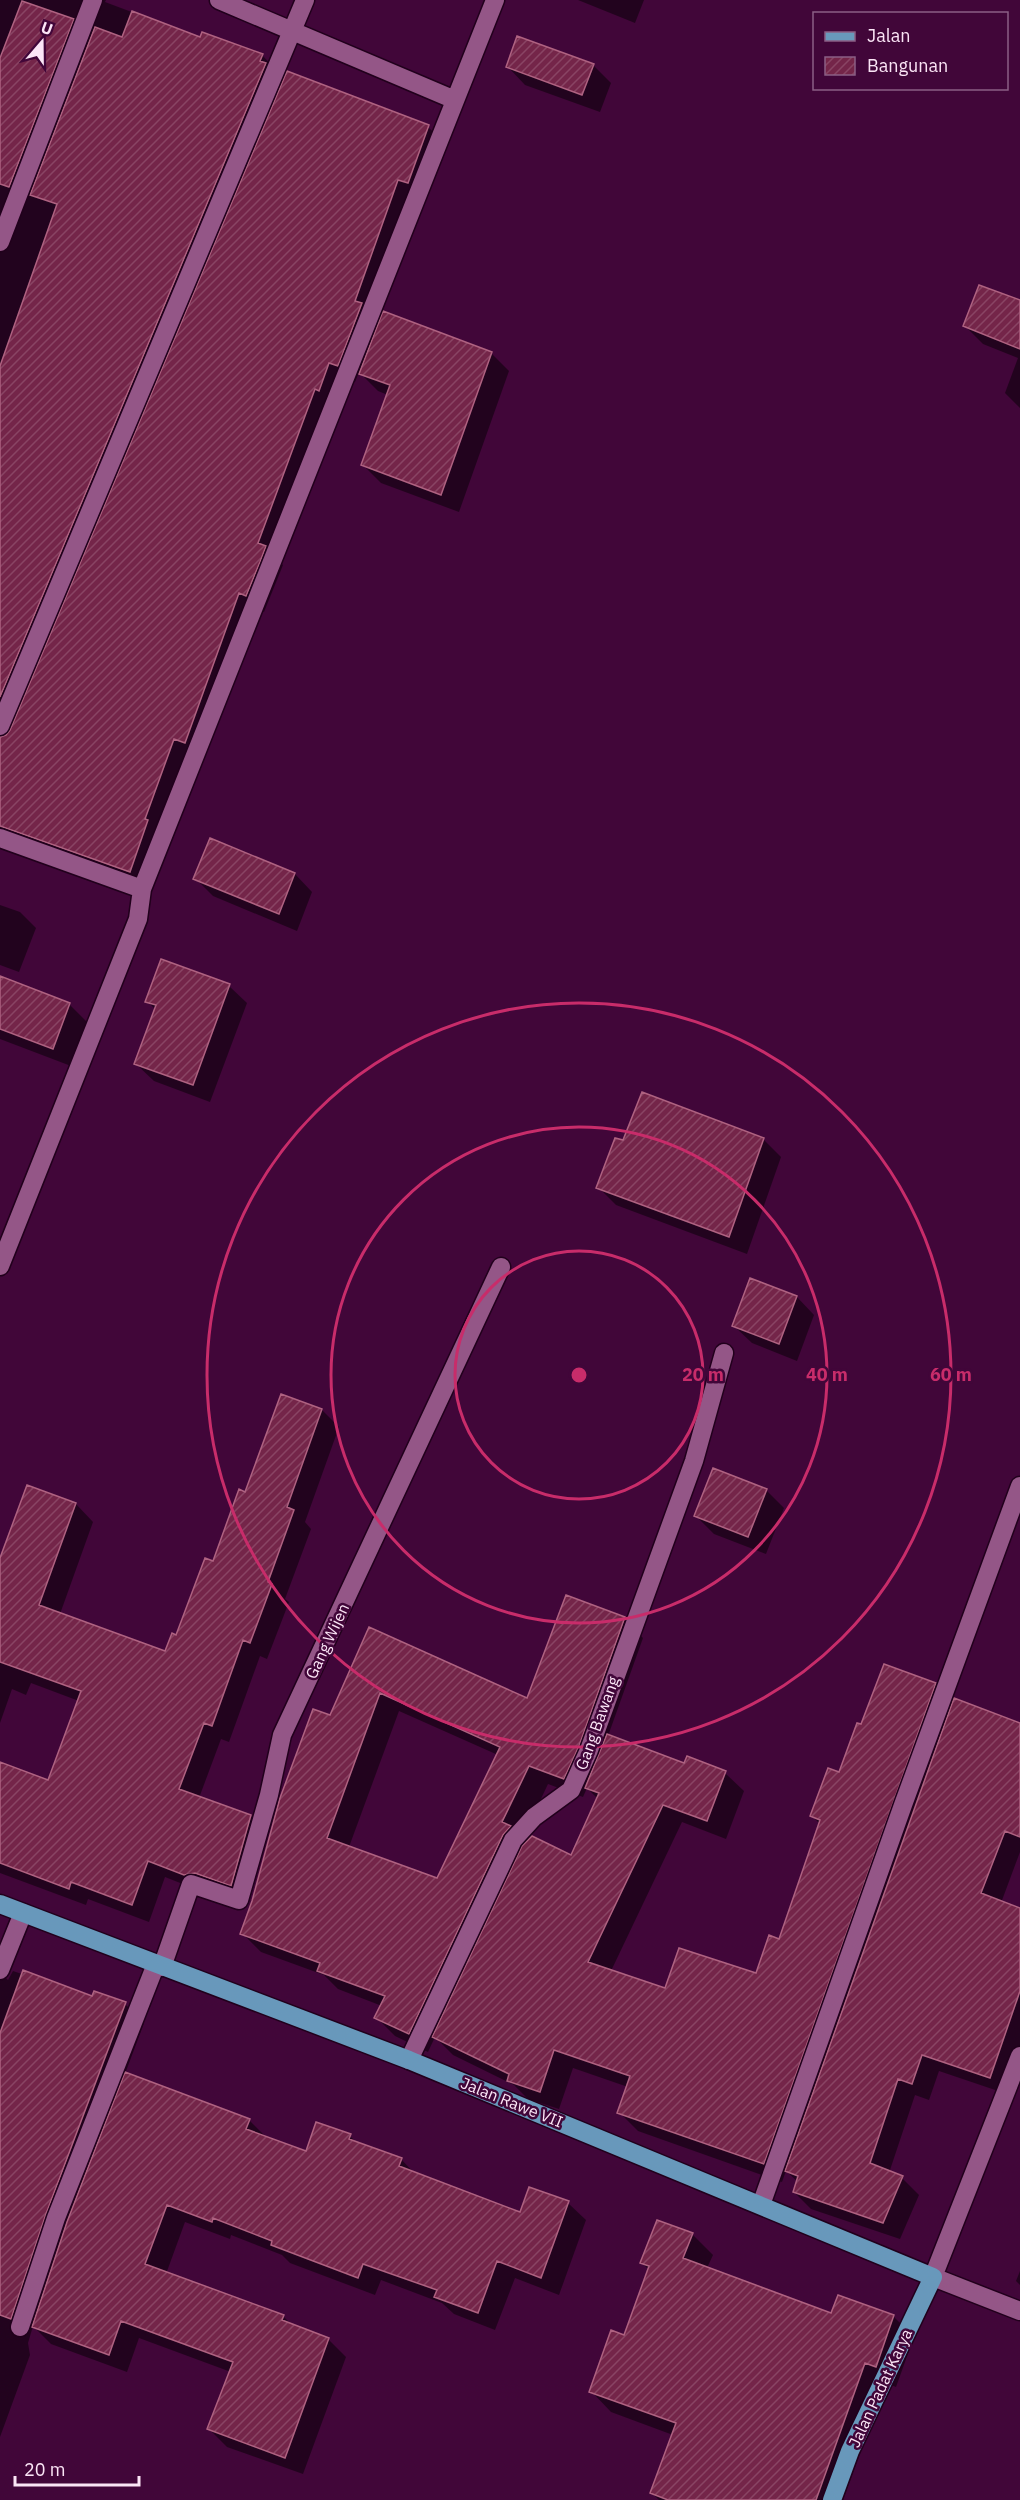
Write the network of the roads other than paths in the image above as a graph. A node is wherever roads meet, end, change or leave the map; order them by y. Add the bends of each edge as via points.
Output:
1 (93, 0) edge
2 (219, 0) edge
3 (305, 0) edge
4 (495, 0) edge
5 (294, 31) junction
6 (455, 100) junction
7 (0, 242) edge
8 (0, 726) edge
9 (0, 838) edge
10 (142, 889) junction
11 (0, 1266) edge
12 (501, 1267) dead end
13 (724, 1353) dead end
14 (1020, 1486) edge
15 (0, 1904) edge
16 (22, 1913) junction
17 (159, 1965) junction
18 (0, 1970) edge
19 (1020, 2056) edge
20 (409, 2060) junction
21 (761, 2205) junction
22 (933, 2277) junction
23 (1020, 2311) edge
24 (21, 2327) dead end
25 (831, 2500) edge

1 - 7 street
2 - 5 street
3 - 5 street
4 - 6 street
5 - 6 street
5 - 8 street
6 - 10 street
9 - 10 street
10 - 11 street via 138,919
12 - 17 street, Gang Wijen via 282,1735 239,1900 191,1884
13 - 20 street, Gang Bawang via 694,1461 589,1750 571,1790 534,1817 513,1840
14 - 21 street
15 - 16 main road, Jalan Rawe VII
16 - 17 main road, Jalan Rawe VII
16 - 18 street
17 - 20 main road, Jalan Rawe VII
17 - 24 street via 56,2218
19 - 22 street
20 - 21 main road, Jalan Rawe VII
21 - 22 main road, Jalan Rawe VII
22 - 23 street, Jalan Rawe VII
22 - 25 main road, Jalan Padat Karya via 850,2451

